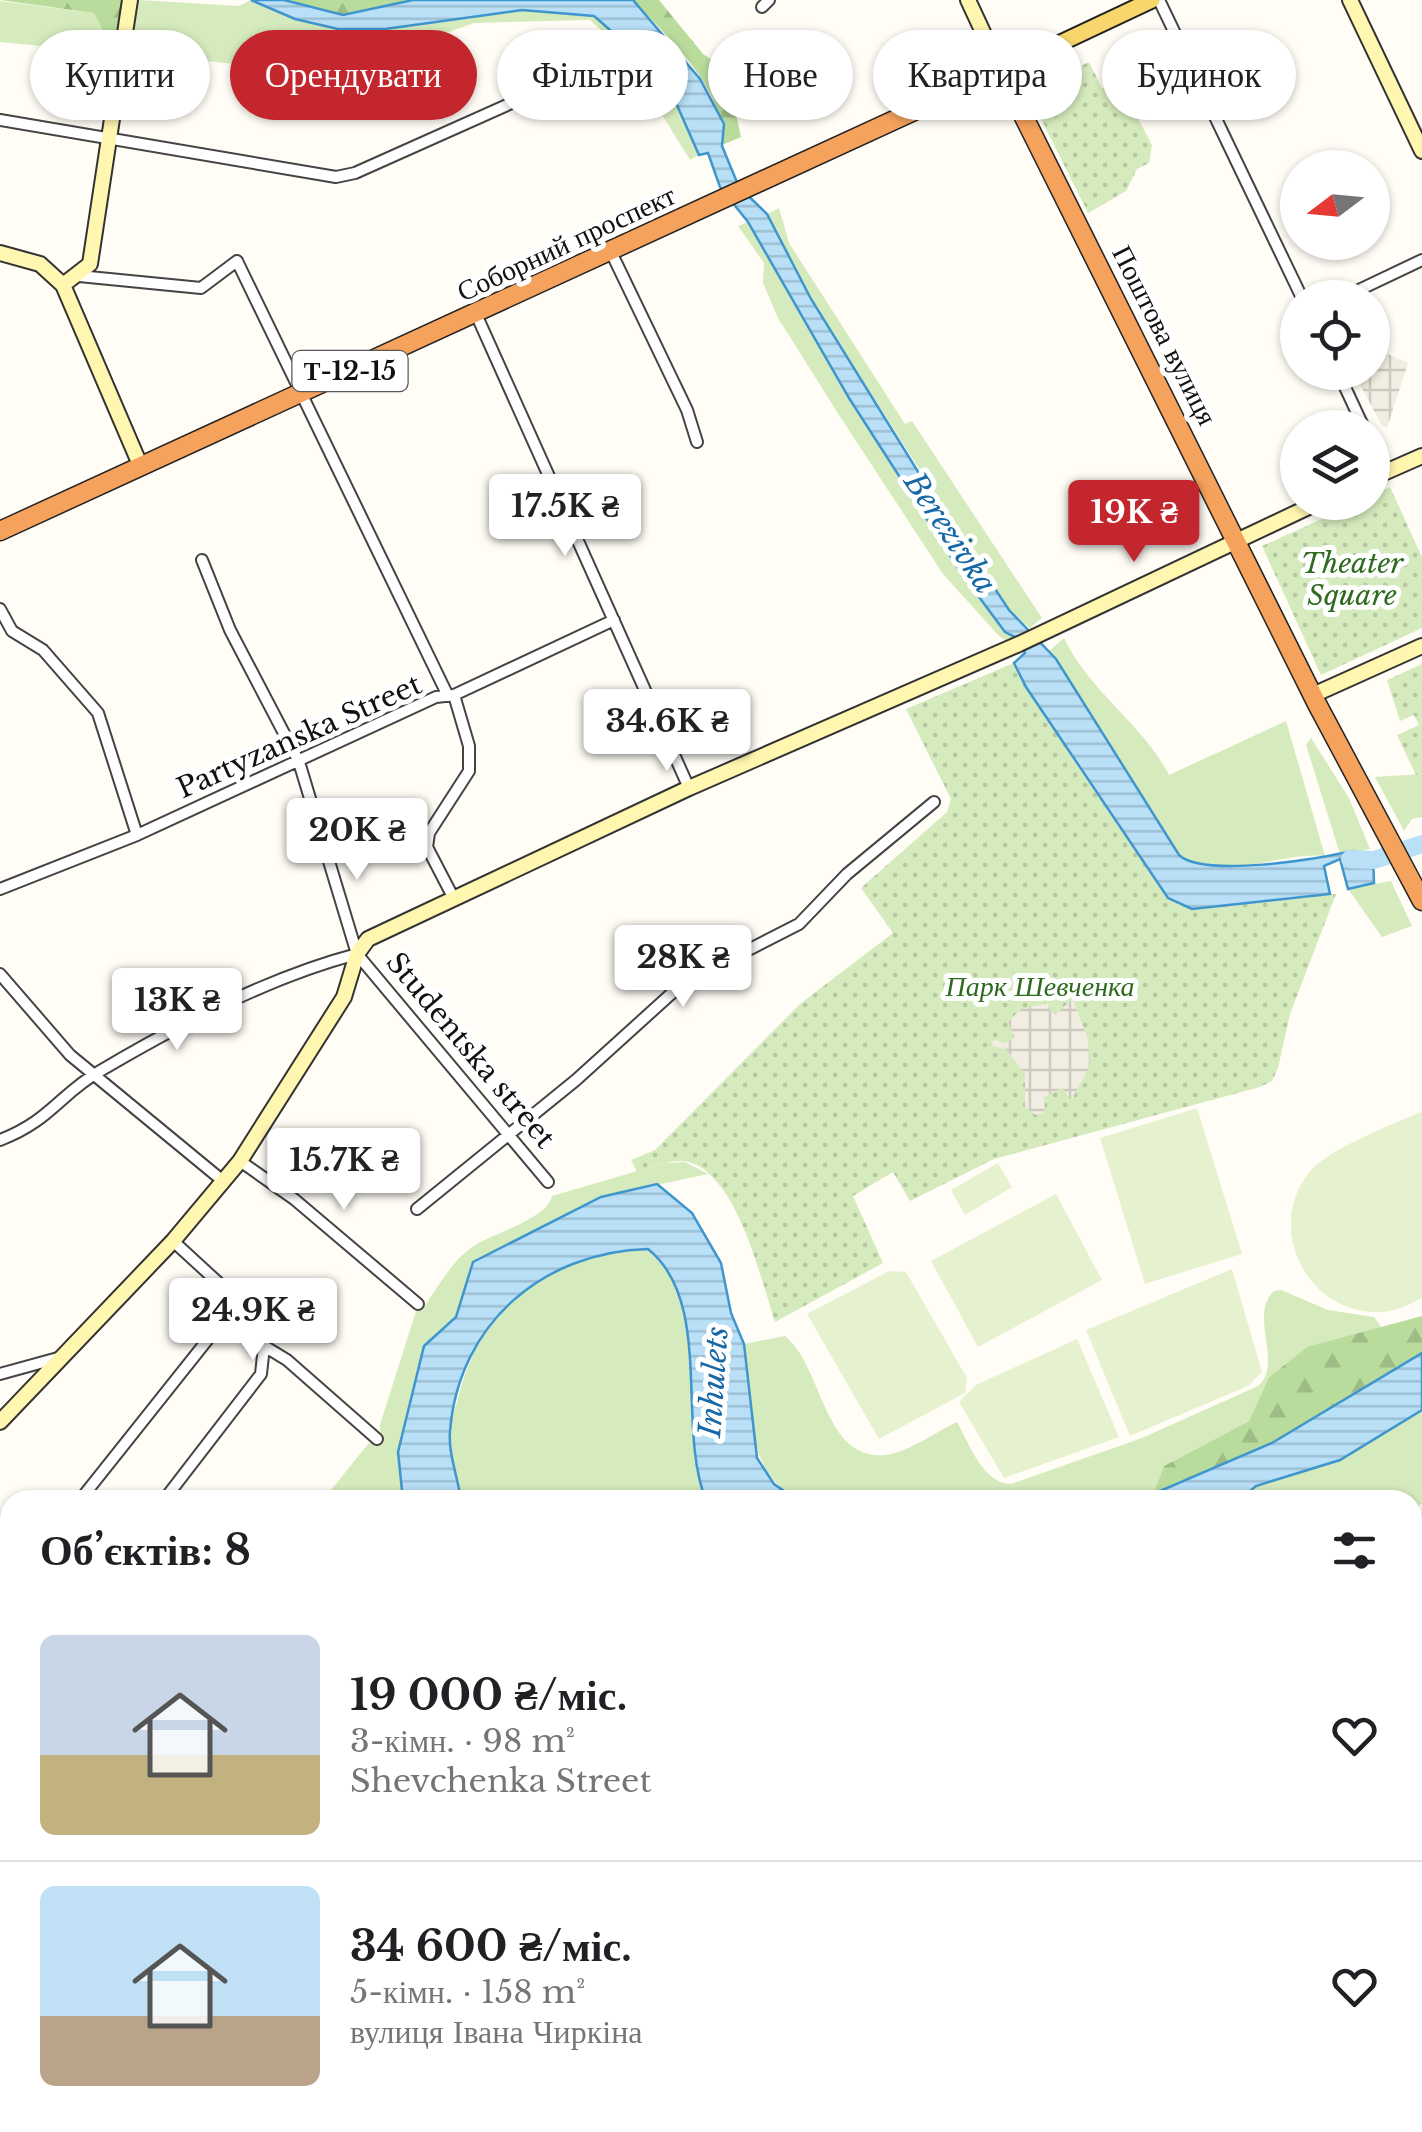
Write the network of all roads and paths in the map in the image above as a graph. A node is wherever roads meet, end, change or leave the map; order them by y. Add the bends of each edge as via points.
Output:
1 (968, 0) edge
2 (1155, 0) edge
3 (1350, 0) edge
4 (130, 2) edge
5 (982, 30) edge
6 (1082, 34) edge
7 (497, 109) edge
8 (0, 120) edge
9 (898, 120) edge
10 (1027, 120) edge
11 (110, 138) junction
12 (1422, 151) edge
13 (611, 252) junction
14 (0, 253) edge
15 (1422, 260) edge
16 (79, 276) junction
17 (1293, 280) edge
18 (1380, 280) edge
19 (62, 285) junction
20 (476, 314) junction
21 (302, 393) junction
22 (697, 442) dead end
23 (1422, 456) edge
24 (141, 467) junction
25 (1390, 470) edge
26 (1281, 520) edge
27 (0, 531) edge
28 (1238, 540) junction
29 (202, 560) dead end
30 (0, 608) edge
31 (614, 620) junction
32 (1422, 646) edge
33 (1313, 695) junction
34 (451, 696) junction
35 (298, 762) junction
36 (689, 788) junction
37 (934, 802) dead end
38 (136, 835) junction
39 (0, 889) edge
40 (453, 897) junction
41 (1422, 901) edge
42 (357, 954) junction
43 (0, 974) edge
44 (96, 1073) junction
45 (510, 1132) junction
46 (0, 1140) edge
47 (240, 1161) junction
48 (223, 1181) junction
49 (548, 1182) dead end
50 (418, 1208) dead end
51 (173, 1241) junction
52 (236, 1304) junction
53 (418, 1304) dead end
54 (264, 1346) junction
55 (58, 1358) junction
56 (0, 1374) edge
57 (0, 1422) edge
58 (377, 1439) dead end
59 (88, 1490) edge
60 (172, 1490) edge

1 - 5 main road, Поштова вулиця
2 - 6 main road, Соборний проспект / Т-12-15
2 - 17 street
3 - 12 main road
4 - 11 main road
7 - 11 street via 336,176
8 - 11 street
9 - 13 highway, Соборний проспект / Т-12-15
10 - 28 highway, Поштова вулиця
11 - 16 main road via 90,264
13 - 20 highway, Соборний проспект / Т-12-15
13 - 22 street
14 - 19 main road via 40,264
15 - 18 street
16 - 19 main road
16 - 21 street via 201,288 237,261
19 - 24 main road
20 - 21 highway, Соборний проспект / Т-12-15
20 - 31 street
21 - 24 highway, Соборний проспект / Т-12-15
21 - 34 street
23 - 25 main road
24 - 27 highway, Соборний проспект / Т-12-15
26 - 28 main road
28 - 33 highway, Поштова вулиця
28 - 36 main road
29 - 35 street, Studentska street
30 - 38 street via 12,631 43,650 98,713
31 - 34 street, Partyzanska Street
31 - 36 street
32 - 33 main road
33 - 41 highway, Поштова вулиця
34 - 35 street, Partyzanska Street via 436,696
34 - 40 street via 469,746 469,771 428,833 426,847
35 - 38 street, Partyzanska Street
35 - 42 street, Studentska street
36 - 40 main road
37 - 45 street via 799,924 682,984
38 - 39 street, Partyzanska Street
40 - 42 main road via 368,939
42 - 44 street via 267,988
42 - 45 street, Studentska street
42 - 47 main road via 344,997
43 - 44 street via 70,1055
44 - 46 street via 38,1124
44 - 48 street
45 - 49 street, Studentska street
45 - 50 street
47 - 48 main road
47 - 53 street
48 - 51 main road
51 - 52 street
51 - 55 main road
52 - 54 street
52 - 59 street
54 - 58 street
54 - 60 street via 261,1374
55 - 56 street
55 - 57 main road

